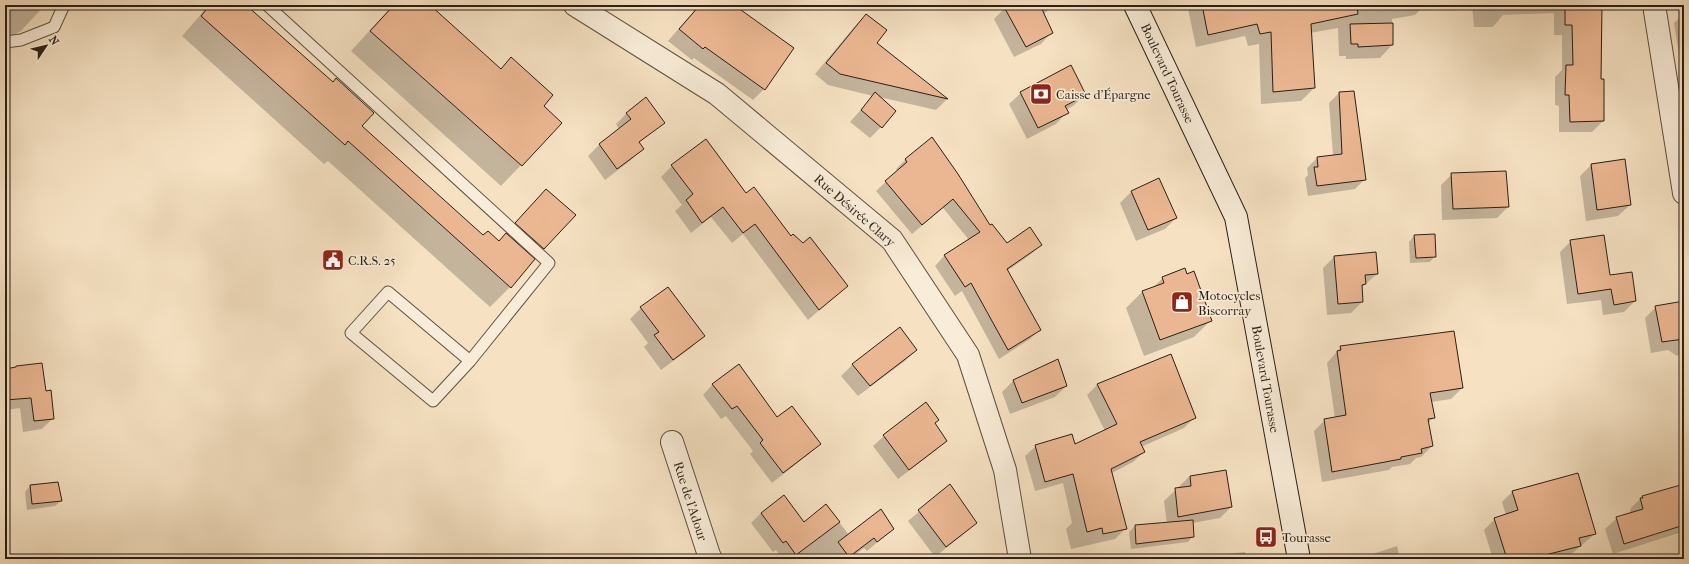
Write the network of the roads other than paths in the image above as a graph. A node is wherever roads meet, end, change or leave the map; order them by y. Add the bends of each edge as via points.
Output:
1 (64, 5) edge
2 (267, 5) edge
3 (575, 5) edge
4 (1135, 5) edge
5 (1654, 5) edge
6 (5, 42) edge
7 (1684, 193) edge
8 (470, 361) junction
9 (672, 442) dead end
10 (711, 559) edge
11 (1020, 559) edge
12 (1299, 559) edge

1 - 6 lane via 54,28 21,40
2 - 8 lane via 549,263
3 - 11 street, Rue Désirée Clary via 717,94 892,240 968,355 1005,470
4 - 12 street, Boulevard Tourasse via 1236,217
5 - 7 street
8 - 8 lane via 388,292 351,333 433,401
9 - 10 street, Rue de l'Adour

